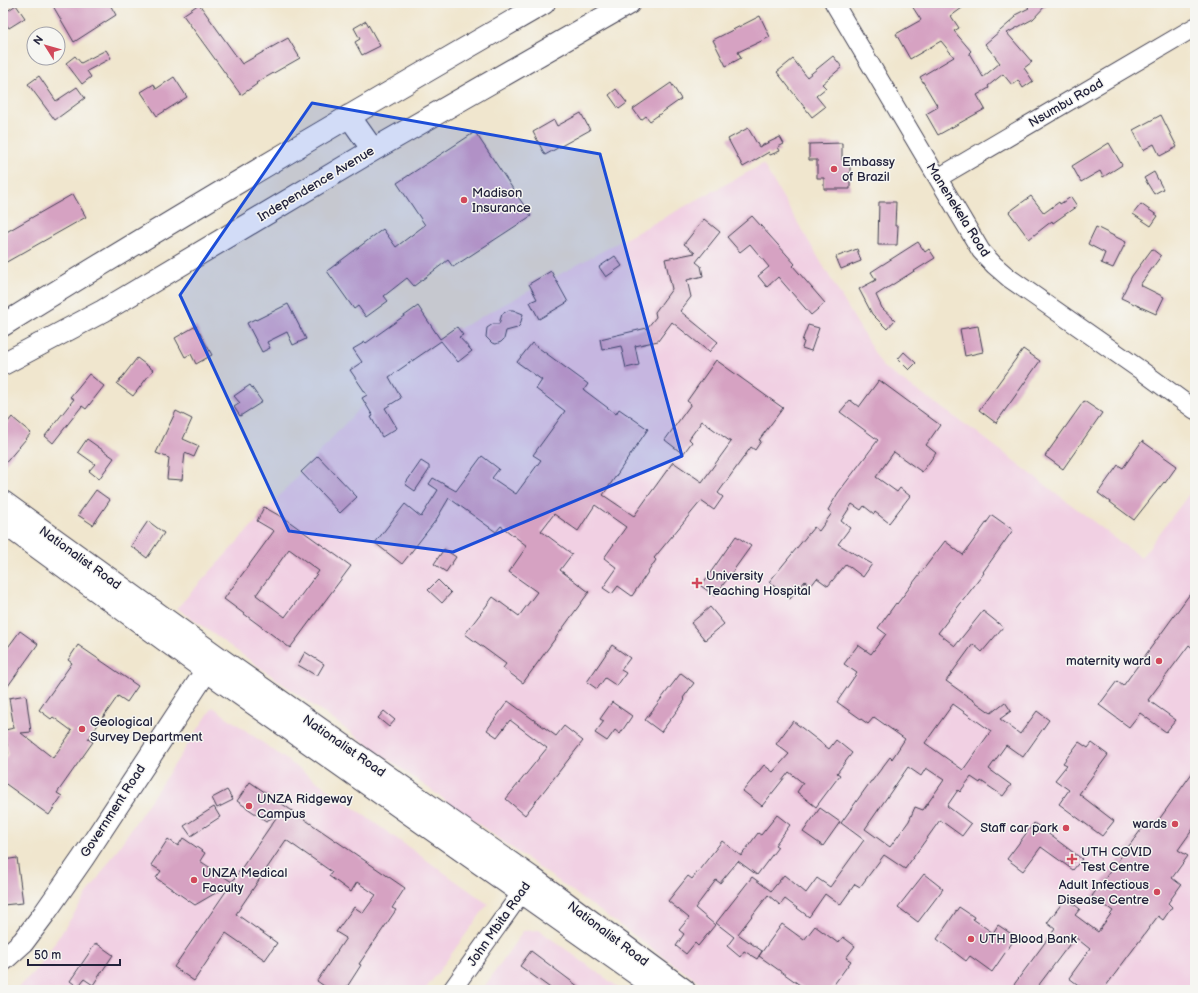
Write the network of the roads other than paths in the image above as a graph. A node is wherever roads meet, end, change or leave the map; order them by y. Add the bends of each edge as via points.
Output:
1 (544, 3) edge
2 (629, 3) edge
3 (834, 3) edge
4 (1195, 28) edge
5 (349, 116) junction
6 (373, 150) junction
7 (938, 178) junction
8 (3, 325) edge
9 (3, 364) edge
10 (1195, 410) edge
11 (3, 502) edge
12 (3, 522) edge
13 (211, 663) junction
14 (527, 885) junction
15 (3, 960) edge
16 (452, 990) edge
17 (660, 990) edge
18 (684, 990) edge

1 - 5 main road
2 - 6 main road, Independence Avenue
3 - 7 street, Manenekela Road
4 - 7 street, Nsumbu Road
5 - 6 main road
5 - 8 main road
6 - 9 main road, Independence Avenue via 103,311
7 - 10 street, Manenekela Road via 981,251 999,269 1026,291
11 - 13 main road, Nationalist Road
12 - 13 main road, Nationalist Road
13 - 14 main road, Nationalist Road
13 - 15 main road, Government Road via 48,908 24,942
14 - 16 street, John Mbita Road
14 - 17 main road, Nationalist Road
14 - 18 main road, Nationalist Road

